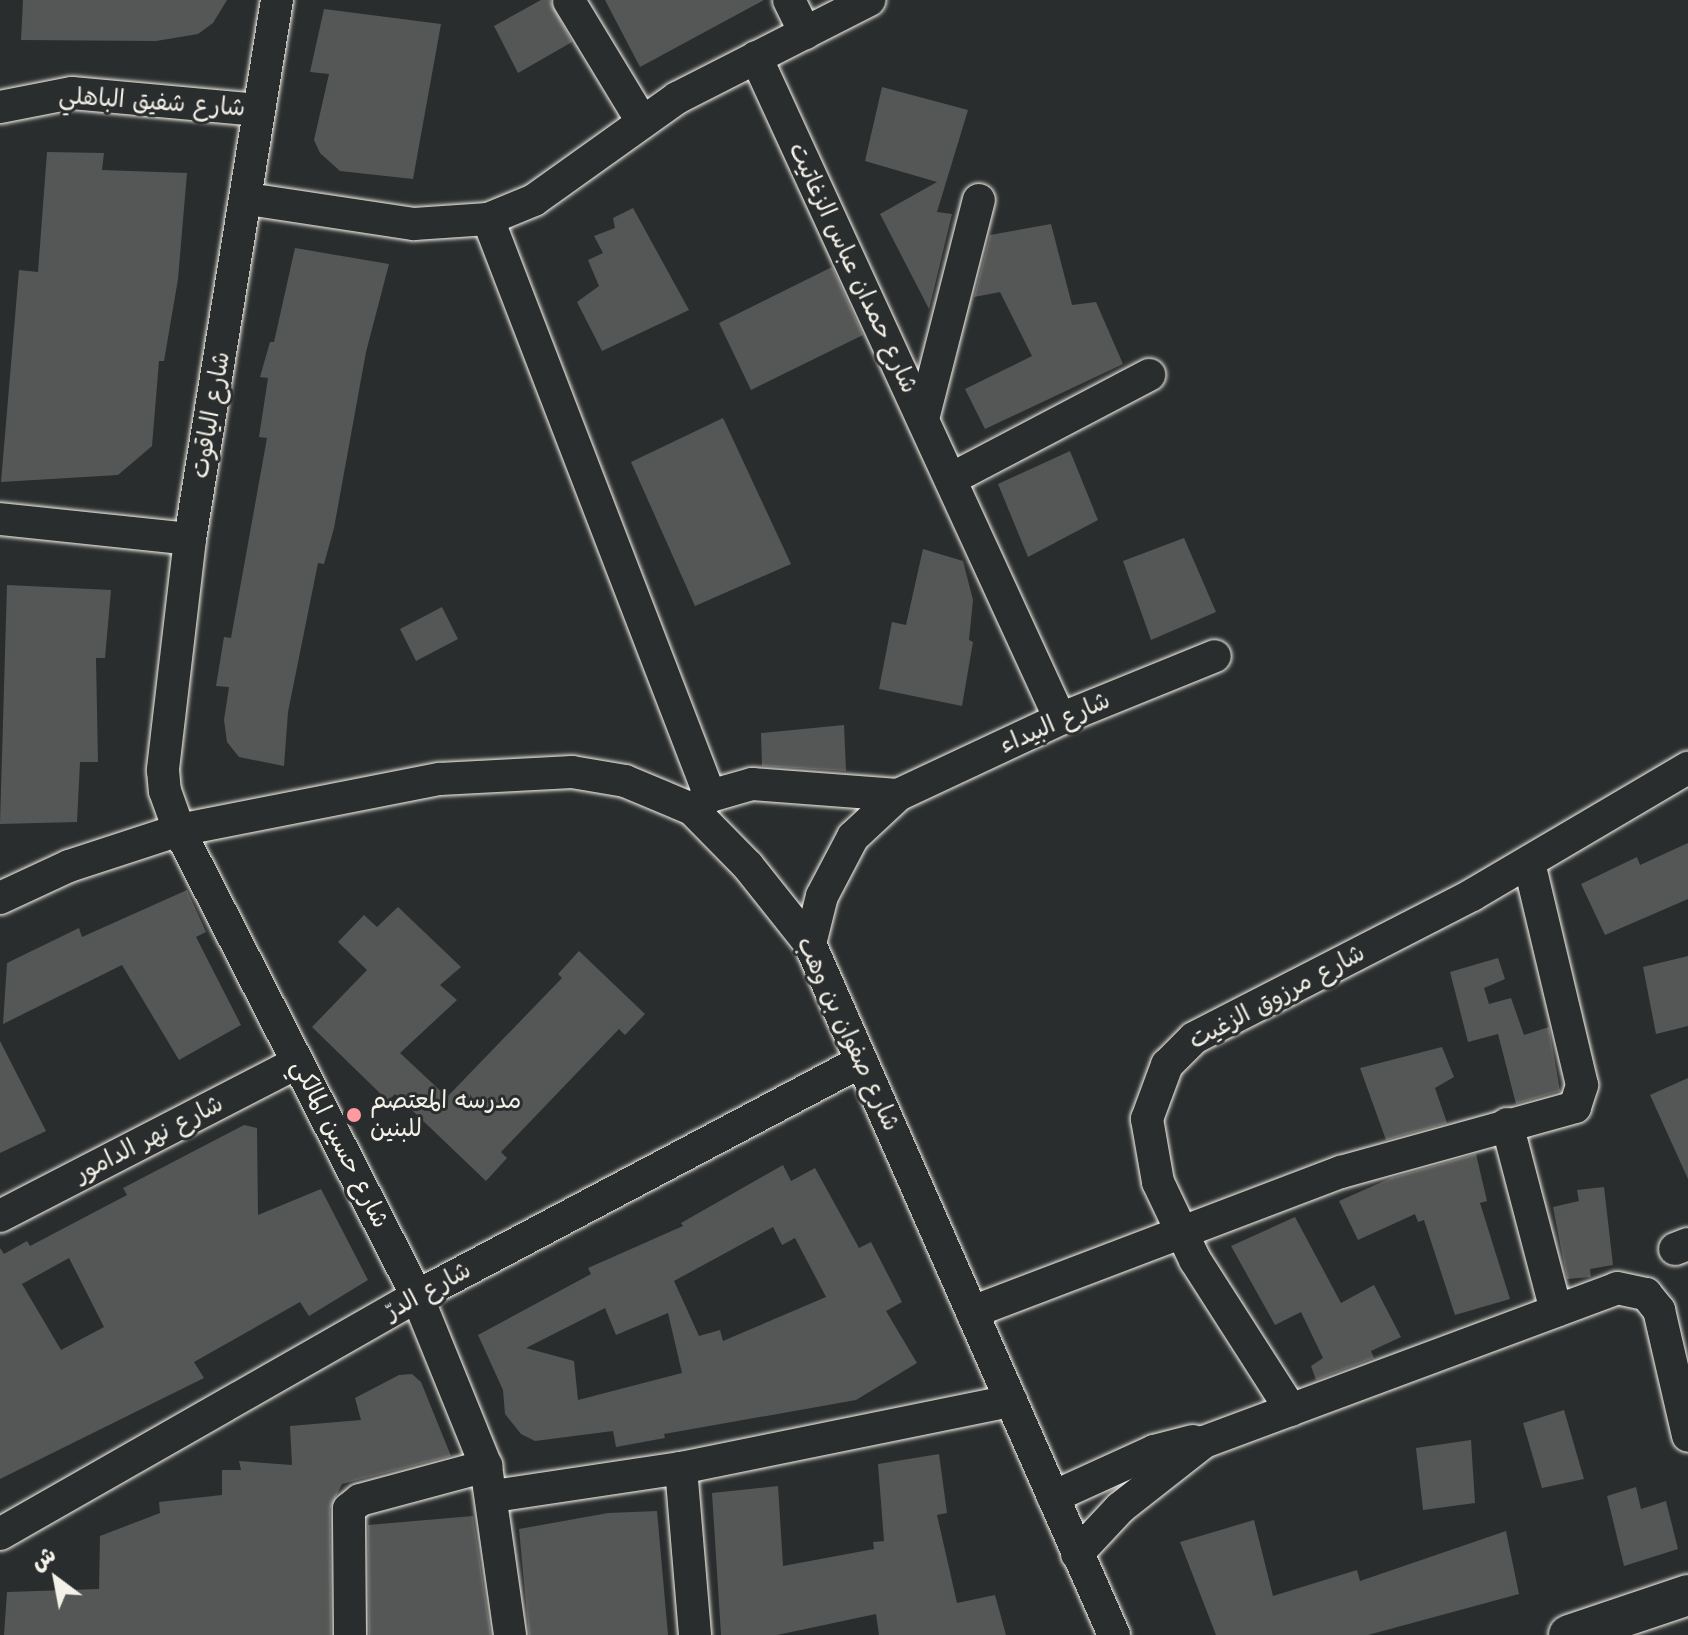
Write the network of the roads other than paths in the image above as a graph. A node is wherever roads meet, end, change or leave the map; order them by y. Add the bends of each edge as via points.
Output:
1 (277, 0) edge
2 (789, 0) edge
3 (869, 0) edge
4 (569, 1) edge
5 (805, 33) junction
6 (756, 57) junction
7 (0, 107) edge
8 (258, 110) junction
9 (641, 120) junction
10 (248, 199) junction
11 (979, 200) dead end
12 (488, 219) junction
13 (1149, 375) dead end
14 (923, 419) junction
15 (951, 479) junction
16 (0, 519) edge
17 (190, 539) junction
18 (1215, 656) dead end
19 (1060, 719) junction
20 (1688, 768) edge
21 (898, 795) junction
22 (701, 802) junction
23 (179, 830) junction
24 (1529, 862) junction
25 (0, 898) edge
26 (810, 944) junction
27 (862, 1061) junction
28 (298, 1062) junction
29 (1507, 1124) junction
30 (0, 1216) edge
31 (1179, 1232) junction
32 (417, 1296) junction
33 (1556, 1311) junction
34 (972, 1312) junction
35 (1011, 1401) junction
36 (1291, 1410) junction
37 (1688, 1436) edge
38 (1204, 1442) junction
39 (681, 1468) junction
40 (490, 1481) junction
41 (1053, 1497) junction
42 (0, 1534) edge
43 (1077, 1554) junction
44 (1688, 1595) edge
45 (350, 1635) edge
46 (510, 1635) edge
47 (695, 1635) edge
48 (1114, 1635) edge
49 (1569, 1635) edge

1 - 8 street, شارع الياقوت
2 - 5 street
3 - 5 street
4 - 9 street
5 - 6 street
6 - 9 street
6 - 14 street, شارع حمدان عباس الزغاتيت
7 - 8 street, شارع شفيق الباهلي via 72,93
8 - 10 street, شارع الياقوت
9 - 12 street via 534,200
10 - 12 street via 414,224
10 - 17 street, شارع الياقوت
11 - 14 street
12 - 22 street
13 - 15 street
14 - 15 street, شارع حمدان عباس الزغاتيت
15 - 19 street, شارع حمدان عباس الزغاتيت
16 - 17 street
17 - 23 street, شارع الياقوت via 163,770
18 - 19 street, شارع البيداء
19 - 21 street, شارع البيداء
20 - 24 street, شارع مرزوق الزغيت
21 - 22 street, شارع البيداء via 752,784
21 - 26 street, شارع البيداء via 853,837 822,896
22 - 23 street, شارع صفوان بن وهب via 572,772 502,773 440,779
22 - 26 street, شارع صفوان بن وهب
23 - 25 street, شارع صفوان بن وهب via 69,866
23 - 28 street, شارع حسين المالكي
24 - 29 street via 1583,1091 1565,1113
24 - 31 street, شارع مرزوق الزغيت via 1179,1050 1157,1082 1147,1138
26 - 27 street, شارع صفوان بن وهب
27 - 32 street, شارع الدرّ
27 - 34 street, شارع صفوان بن وهب
28 - 30 street, شارع نهر الدامور
28 - 32 street, شارع حسين المالكي
29 - 31 street via 1341,1172
29 - 33 street
31 - 34 street
31 - 36 street, شارع مرزوق الزغيت
32 - 40 street, شارع حسين المالكي
32 - 42 street, شارع الدرّ
33 - 36 street
33 - 37 street via 1627,1288 1654,1301
34 - 35 street, شارع صفوان بن وهب
35 - 39 street
35 - 41 street, شارع صفوان بن وهب
36 - 38 street
38 - 41 street via 1166,1447
38 - 43 street via 1111,1516
39 - 40 street
39 - 47 street
40 - 45 street via 360,1500 349,1509
40 - 46 street, شارع حسين المالكي
41 - 43 street, شارع صفوان بن وهب
43 - 48 street, شارع صفوان بن وهب
44 - 49 street

